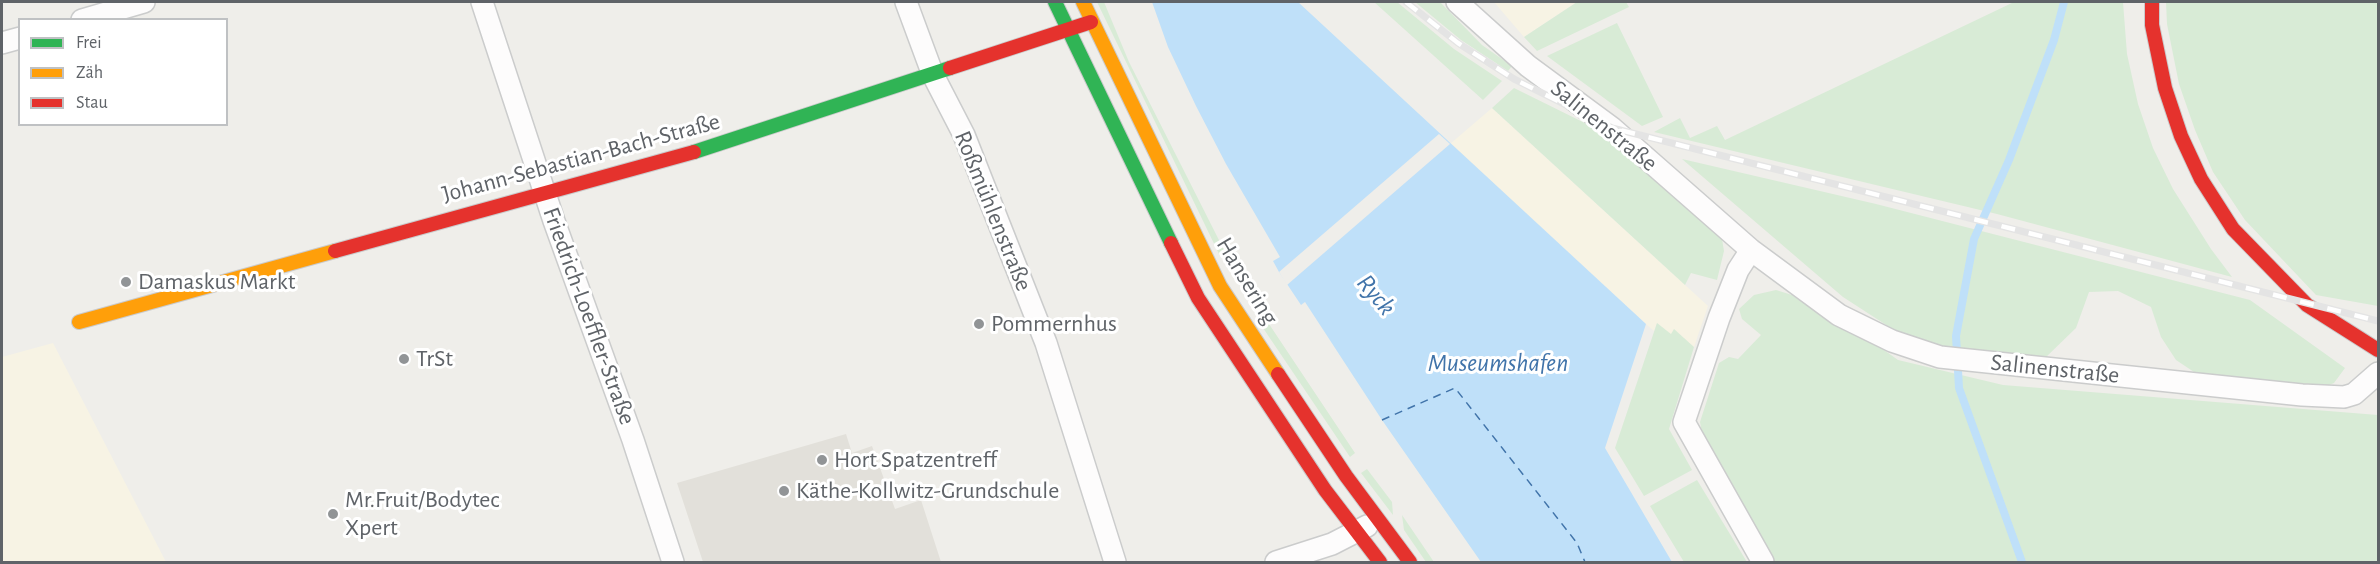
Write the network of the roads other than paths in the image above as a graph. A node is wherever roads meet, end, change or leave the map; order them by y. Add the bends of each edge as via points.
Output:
1 (144, 2) edge
2 (482, 2) edge
3 (906, 2) edge
4 (1054, 2) edge
5 (1083, 2) edge
6 (1457, 2) edge
7 (2152, 2) edge
8 (89, 18) edge
9 (1091, 22) junction
10 (1067, 31) junction
11 (18, 39) edge
12 (2, 43) edge
13 (933, 75) junction
14 (545, 191) junction
15 (1751, 250) junction
16 (79, 322) dead end
17 (2379, 350) edge
18 (2379, 373) edge
19 (1378, 520) junction
20 (1357, 531) junction
21 (673, 562) edge
22 (1115, 562) edge
23 (1276, 562) edge
24 (1380, 562) edge
25 (1410, 562) edge
26 (1763, 562) edge

1 - 8 street
2 - 14 street, Friedrich-Loeffler-Straße
3 - 13 street, Roßmühlenstraße
4 - 10 street, Hansering
5 - 9 street, Hansering
6 - 15 street, Salinenstraße via 1528,66 1612,128
7 - 17 street via 2152,25 2165,88 2181,136 2201,179 2233,229 2307,305
9 - 10 street, Johann-Sebastian-Bach-Straße
9 - 19 street, Hansering via 1220,286
10 - 13 street, Johann-Sebastian-Bach-Straße
10 - 20 street, Hansering via 1198,298 1325,490
11 - 12 street
13 - 14 street, Johann-Sebastian-Bach-Straße via 707,148
13 - 22 street, Roßmühlenstraße via 964,135 1046,343
14 - 16 street, Johann-Sebastian-Bach-Straße
14 - 21 street, Friedrich-Loeffler-Straße
15 - 18 street, Salinenstraße via 1839,315 1892,341 1940,357 2312,396 2355,394
15 - 26 street via 1738,270 1719,318 1684,422
19 - 20 street
19 - 25 street, Hansering
20 - 23 street via 1332,544
20 - 24 street, Hansering

